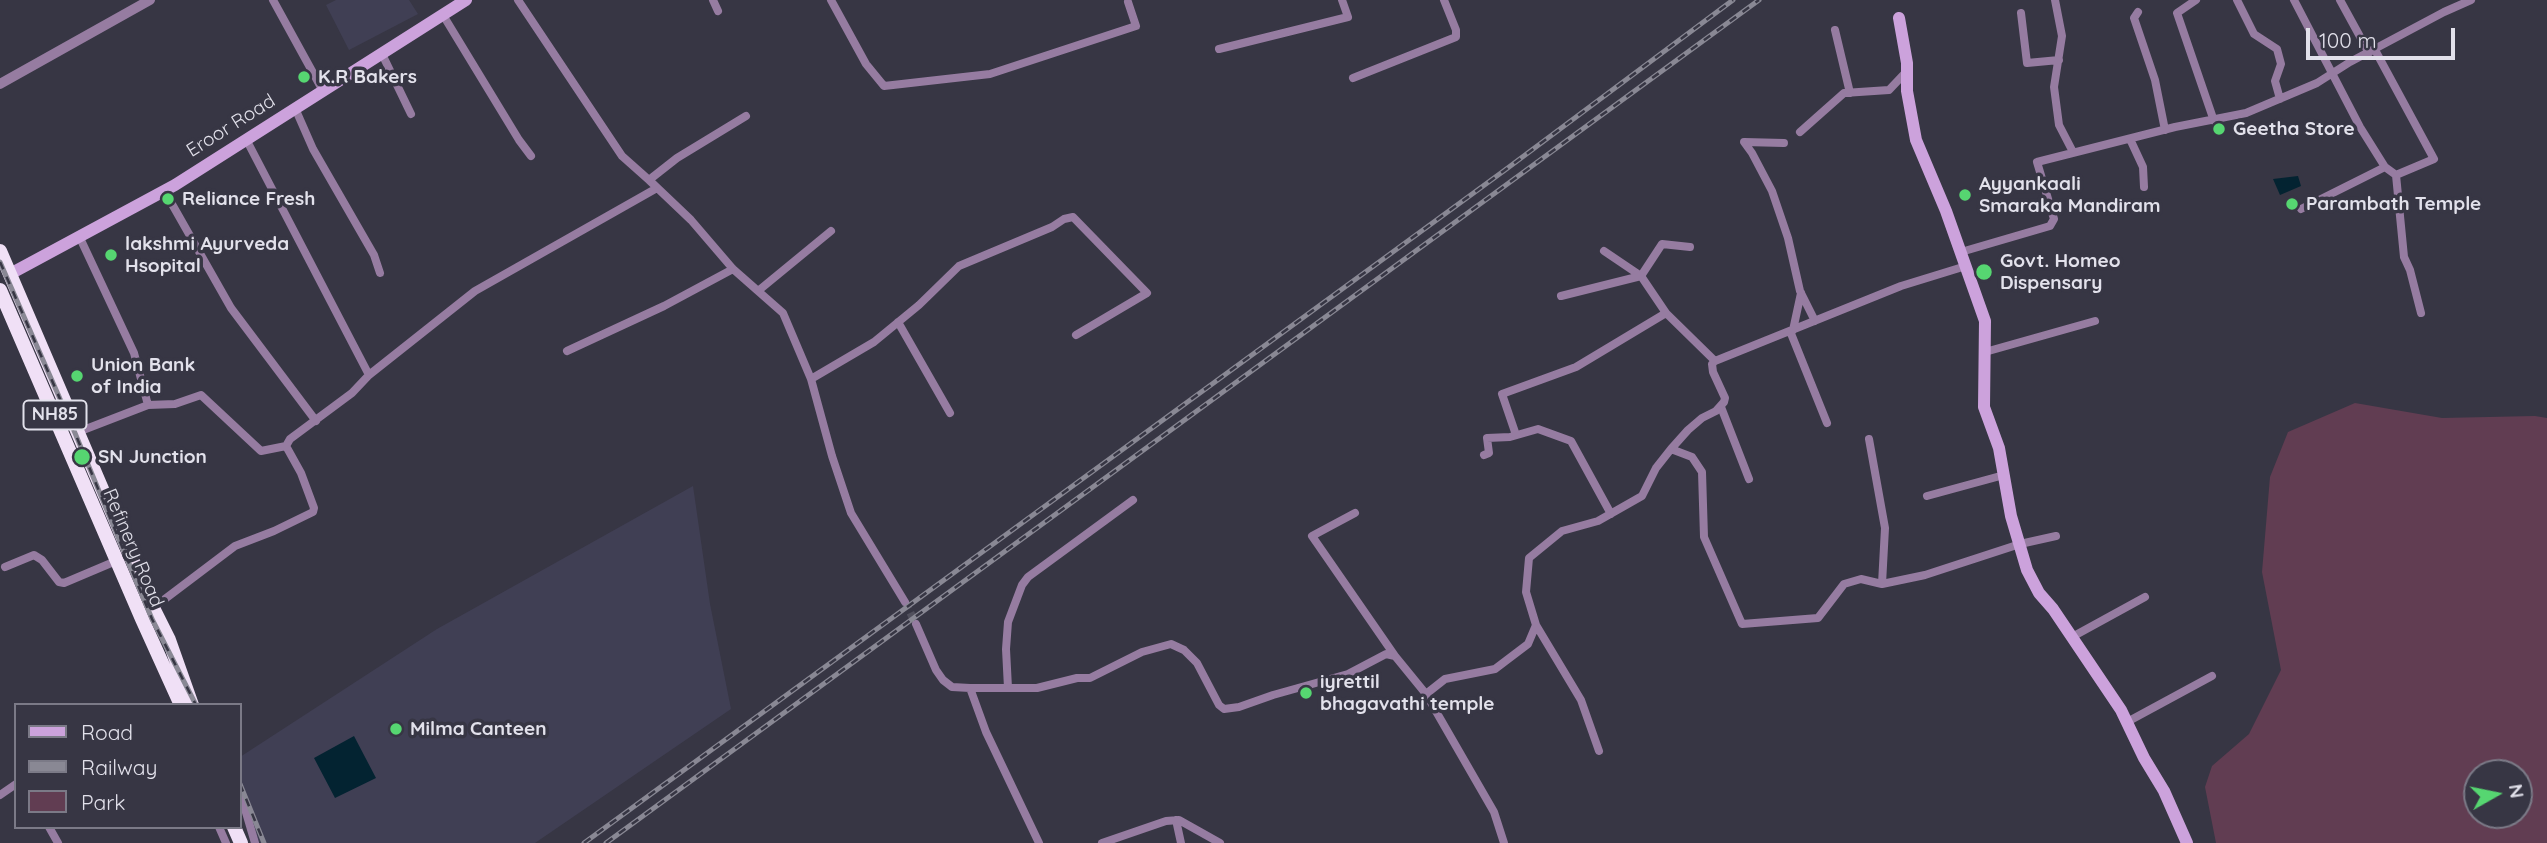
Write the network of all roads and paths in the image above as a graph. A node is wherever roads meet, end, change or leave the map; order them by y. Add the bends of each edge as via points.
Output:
1 (273, 0) edge
2 (466, 0) edge
3 (518, 0) edge
4 (713, 0) edge
5 (831, 0) edge
6 (1342, 0) edge
7 (1444, 0) edge
8 (2055, 0) edge
9 (2196, 0) edge
10 (2237, 0) edge
11 (2294, 0) edge
12 (2340, 0) edge
13 (2471, 0) edge
14 (147, 1) edge
15 (1128, 2) edge
16 (718, 11) dead end
17 (2138, 12) dead end
18 (2021, 13) dead end
19 (443, 15) junction
20 (1899, 18) dead end
21 (1835, 30) dead end
22 (1219, 49) dead end
23 (2372, 52) junction
24 (382, 54) junction
25 (2059, 60) junction
26 (1907, 71) junction
27 (2333, 71) junction
28 (1353, 78) dead end
29 (0, 84) edge
30 (323, 91) junction
31 (1850, 93) junction
32 (2280, 99) junction
33 (295, 108) junction
34 (411, 114) dead end
35 (746, 116) dead end
36 (2214, 121) junction
37 (2165, 130) junction
38 (1800, 132) dead end
39 (246, 139) junction
40 (2130, 139) junction
41 (1784, 143) dead end
42 (2073, 152) junction
43 (531, 156) dead end
44 (2385, 167) junction
45 (2396, 175) junction
46 (649, 180) junction
47 (2144, 187) dead end
48 (657, 188) junction
49 (164, 190) junction
50 (2301, 209) dead end
51 (831, 230) dead end
52 (79, 238) junction
53 (1690, 247) dead end
54 (0, 251) edge
55 (1604, 251) dead end
56 (1961, 252) junction
57 (1966, 266) junction
58 (733, 269) junction
59 (380, 273) dead end
60 (10, 274) junction
61 (1641, 276) junction
62 (0, 290) edge
63 (758, 291) junction
64 (1801, 293) junction
65 (1561, 296) dead end
66 (1666, 313) junction
67 (2421, 313) dead end
68 (1815, 321) junction
69 (2095, 321) dead end
70 (898, 322) junction
71 (1792, 330) junction
72 (1076, 335) dead end
73 (567, 351) dead end
74 (1985, 352) junction
75 (1716, 361) junction
76 (369, 375) junction
77 (811, 379) junction
78 (148, 405) junction
79 (1721, 407) junction
80 (950, 413) dead end
81 (316, 421) junction
82 (1827, 423) dead end
83 (78, 432) junction
84 (1516, 435) junction
85 (1869, 439) dead end
86 (286, 446) junction
87 (1671, 449) junction
88 (1484, 455) dead end
89 (2004, 475) junction
90 (1749, 479) dead end
91 (1927, 496) dead end
92 (1133, 500) dead end
93 (1354, 513) dead end
94 (1611, 514) junction
95 (2056, 536) dead end
96 (2020, 544) junction
97 (116, 561) junction
98 (5, 567) dead end
99 (1882, 584) junction
100 (2145, 597) dead end
101 (905, 602) tunnel mouth
102 (153, 608) junction
103 (916, 624) tunnel mouth
104 (1536, 625) junction
105 (2072, 637) junction
106 (1395, 656) junction
107 (2212, 676) dead end
108 (970, 688) junction
109 (1008, 688) junction
110 (1426, 694) junction
111 (180, 703) edge
112 (191, 703) edge
113 (2127, 722) junction
114 (1599, 751) dead end
115 (242, 799) edge
116 (1176, 820) junction
117 (255, 843) edge
118 (1039, 843) edge
119 (1102, 843) edge
120 (1181, 843) edge
121 (1220, 843) edge
122 (1504, 843) edge
123 (2187, 843) edge

1 - 30 street
2 - 19 main road, Eroor Road
3 - 46 street via 622,156
4 - 16 street
5 - 15 street via 866,64 884,86 990,74 1136,26
6 - 22 street via 1348,17
7 - 28 street via 1456,37
8 - 25 street via 2062,36
9 - 36 street via 2177,13
10 - 32 street via 2254,34 2277,49 2281,64 2274,81
11 - 27 street
12 - 23 street
13 - 23 street
14 - 29 street
17 - 37 street via 2134,18 2155,80
18 - 25 street via 2027,63
19 - 24 main road, Eroor Road
19 - 43 street
20 - 26 main road
21 - 31 street
23 - 27 street
23 - 45 street via 2434,159
24 - 30 main road, Eroor Road
24 - 34 street
25 - 42 street via 2054,87 2059,125
26 - 31 street via 1889,90
26 - 56 main road via 1916,140
27 - 32 street
27 - 44 street
30 - 33 main road, Eroor Road
31 - 38 street via 1844,93
32 - 36 street
33 - 39 main road, Eroor Road
33 - 59 street
35 - 46 street
36 - 37 street
37 - 40 street
39 - 49 main road, Eroor Road
39 - 76 street
40 - 42 street
40 - 47 street via 2143,167
41 - 64 street via 1744,142 1772,191
42 - 56 street via 2037,162 2054,219 2050,226
44 - 45 street
44 - 50 street
45 - 67 street via 2404,257
46 - 48 street
48 - 58 street
48 - 76 street via 475,291
49 - 52 main road, Eroor Road
49 - 81 street via 231,308
51 - 63 street
52 - 60 main road, Eroor Road
52 - 78 street via 134,353
53 - 61 street via 1662,244
54 - 60 highway
55 - 61 street
56 - 57 main road
57 - 68 street
57 - 74 main road via 1985,321
58 - 63 street
58 - 73 street
60 - 83 highway
61 - 65 street
61 - 66 street
62 - 97 highway, Refinery Road / NH85
63 - 77 street via 783,313
64 - 68 street
64 - 71 street
66 - 75 street
66 - 84 street via 1576,367 1502,394
68 - 71 street
69 - 74 street
70 - 72 street via 958,266 1073,218 1147,293
70 - 77 street via 874,342
70 - 80 street
71 - 75 street
71 - 82 street
74 - 89 main road via 1984,407
75 - 79 street via 1713,372 1725,398
76 - 81 street
77 - 101 street via 851,513
78 - 83 street
78 - 86 street via 174,404 201,395 261,451
79 - 87 street via 1702,418
79 - 90 street
81 - 86 street
83 - 102 highway
84 - 88 street via 1487,438 1489,453
84 - 94 street via 1538,429 1571,441
85 - 99 street via 1885,528
86 - 102 street via 313,512 235,545
87 - 94 street via 1642,496
87 - 99 street via 1692,457 1702,472 1704,537 1742,624 1818,618 1844,584 1861,579
89 - 91 street
89 - 96 main road
92 - 109 street via 1022,585 1008,622
93 - 106 street via 1312,536
94 - 104 street via 1562,531 1530,558 1526,592
95 - 96 street
96 - 99 street
96 - 105 main road via 2039,593
97 - 98 street via 70,583 60,582 34,555
97 - 111 highway, Refinery Road / NH85
100 - 105 street
102 - 112 highway
103 - 108 street via 943,680 952,687
104 - 110 street via 1528,644 1495,669 1445,680
104 - 114 street via 1581,700
105 - 113 main road
106 - 109 street via 1387,654 1349,674 1224,709 1197,663 1171,644 1142,652 1090,678 1037,688
106 - 110 street
107 - 113 street
108 - 109 street
108 - 118 street
110 - 122 street via 1494,812
113 - 123 main road
115 - 117 street
116 - 119 street
116 - 120 street
116 - 121 street

